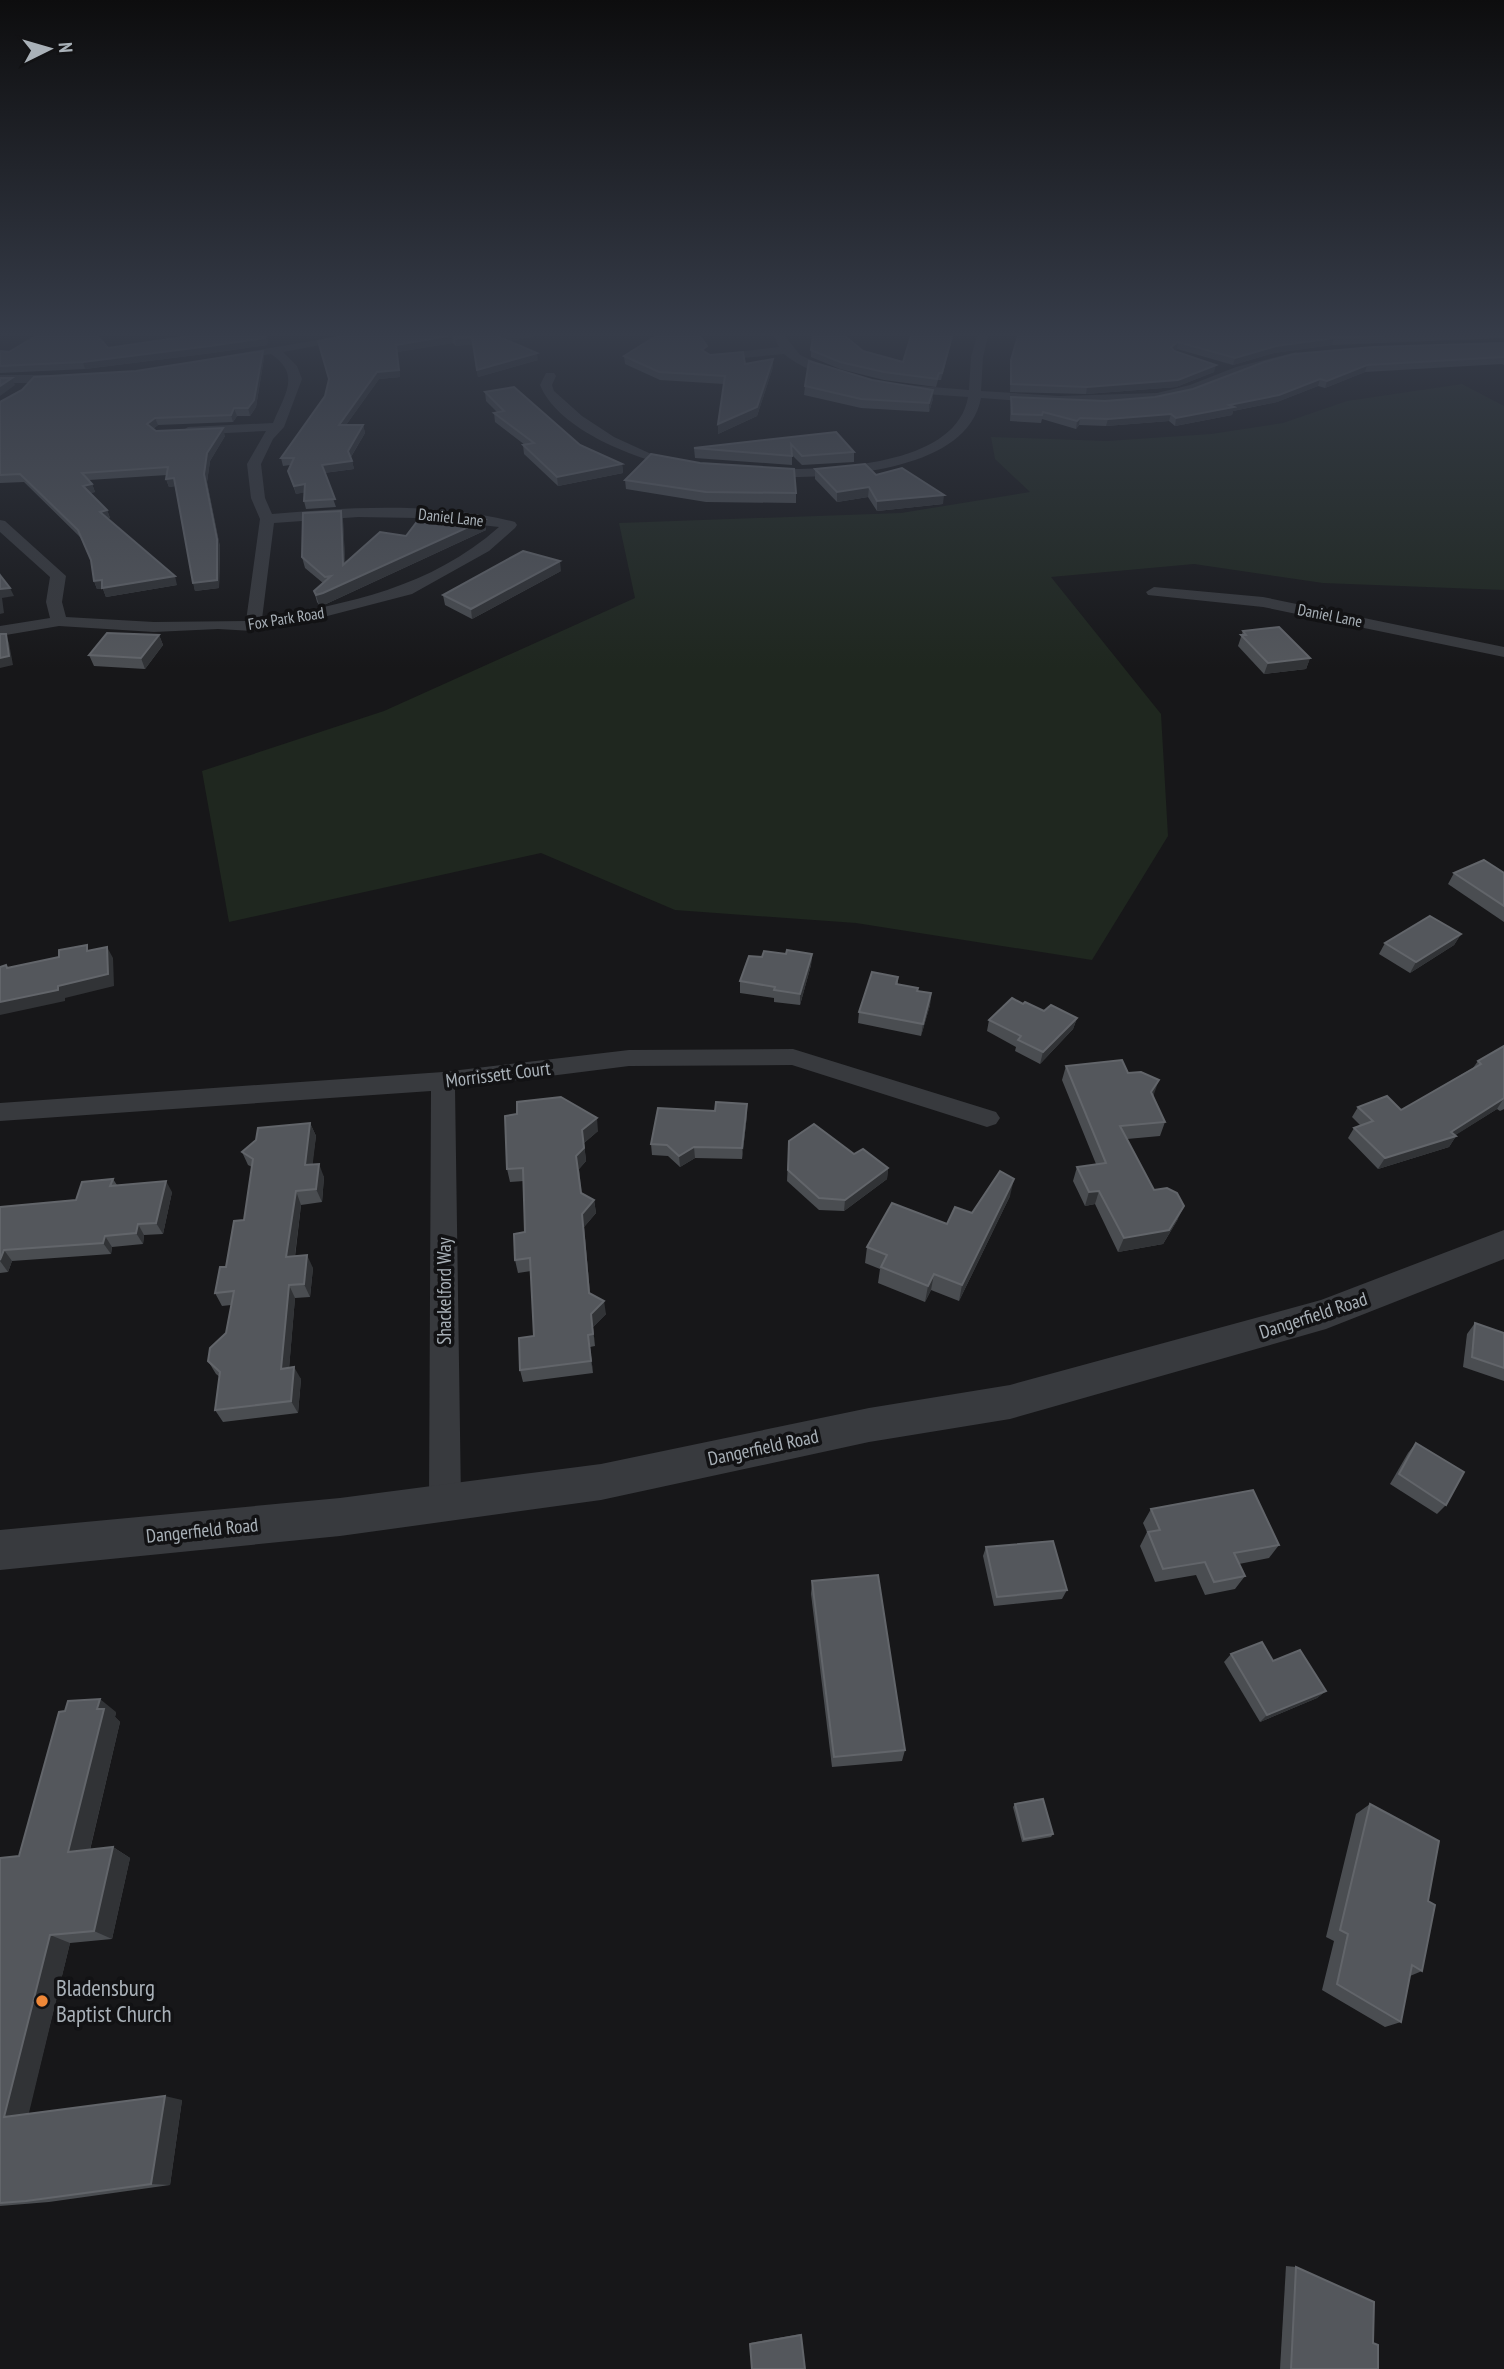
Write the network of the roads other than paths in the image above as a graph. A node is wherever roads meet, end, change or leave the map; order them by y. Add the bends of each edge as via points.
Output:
1 (262, 447) edge
2 (622, 447) edge
3 (933, 447) edge
4 (701, 468) edge
5 (740, 472) edge
6 (267, 519) junction
7 (0, 524) edge
8 (509, 525) joint
9 (1154, 592) dead end
10 (59, 621) junction
11 (253, 626) junction
12 (0, 631) edge
13 (1504, 652) edge
14 (443, 1081) junction
15 (0, 1112) edge
16 (987, 1118) dead end
17 (1504, 1244) edge
18 (445, 1501) junction
19 (0, 1550) edge

1 - 6 street via 254,464 258,498
2 - 4 street
3 - 5 street via 835,471
6 - 8 street, Daniel Lane via 368,511 446,515
6 - 11 street
7 - 10 street via 58,576 54,602
8 - 11 street, Fox Park Road via 484,548 406,591
9 - 13 street, Daniel Lane via 1263,602
10 - 11 street, Fox Park Road via 154,627
10 - 12 street, Fox Park Road
14 - 15 street, Morrissett Court
14 - 16 street, Morrissett Court via 629,1058 793,1057
14 - 18 street, Shackelford Way
17 - 18 street, Dangerfield Road via 1326,1314 1010,1402 869,1425 601,1482
18 - 19 street, Dangerfield Road via 340,1517

